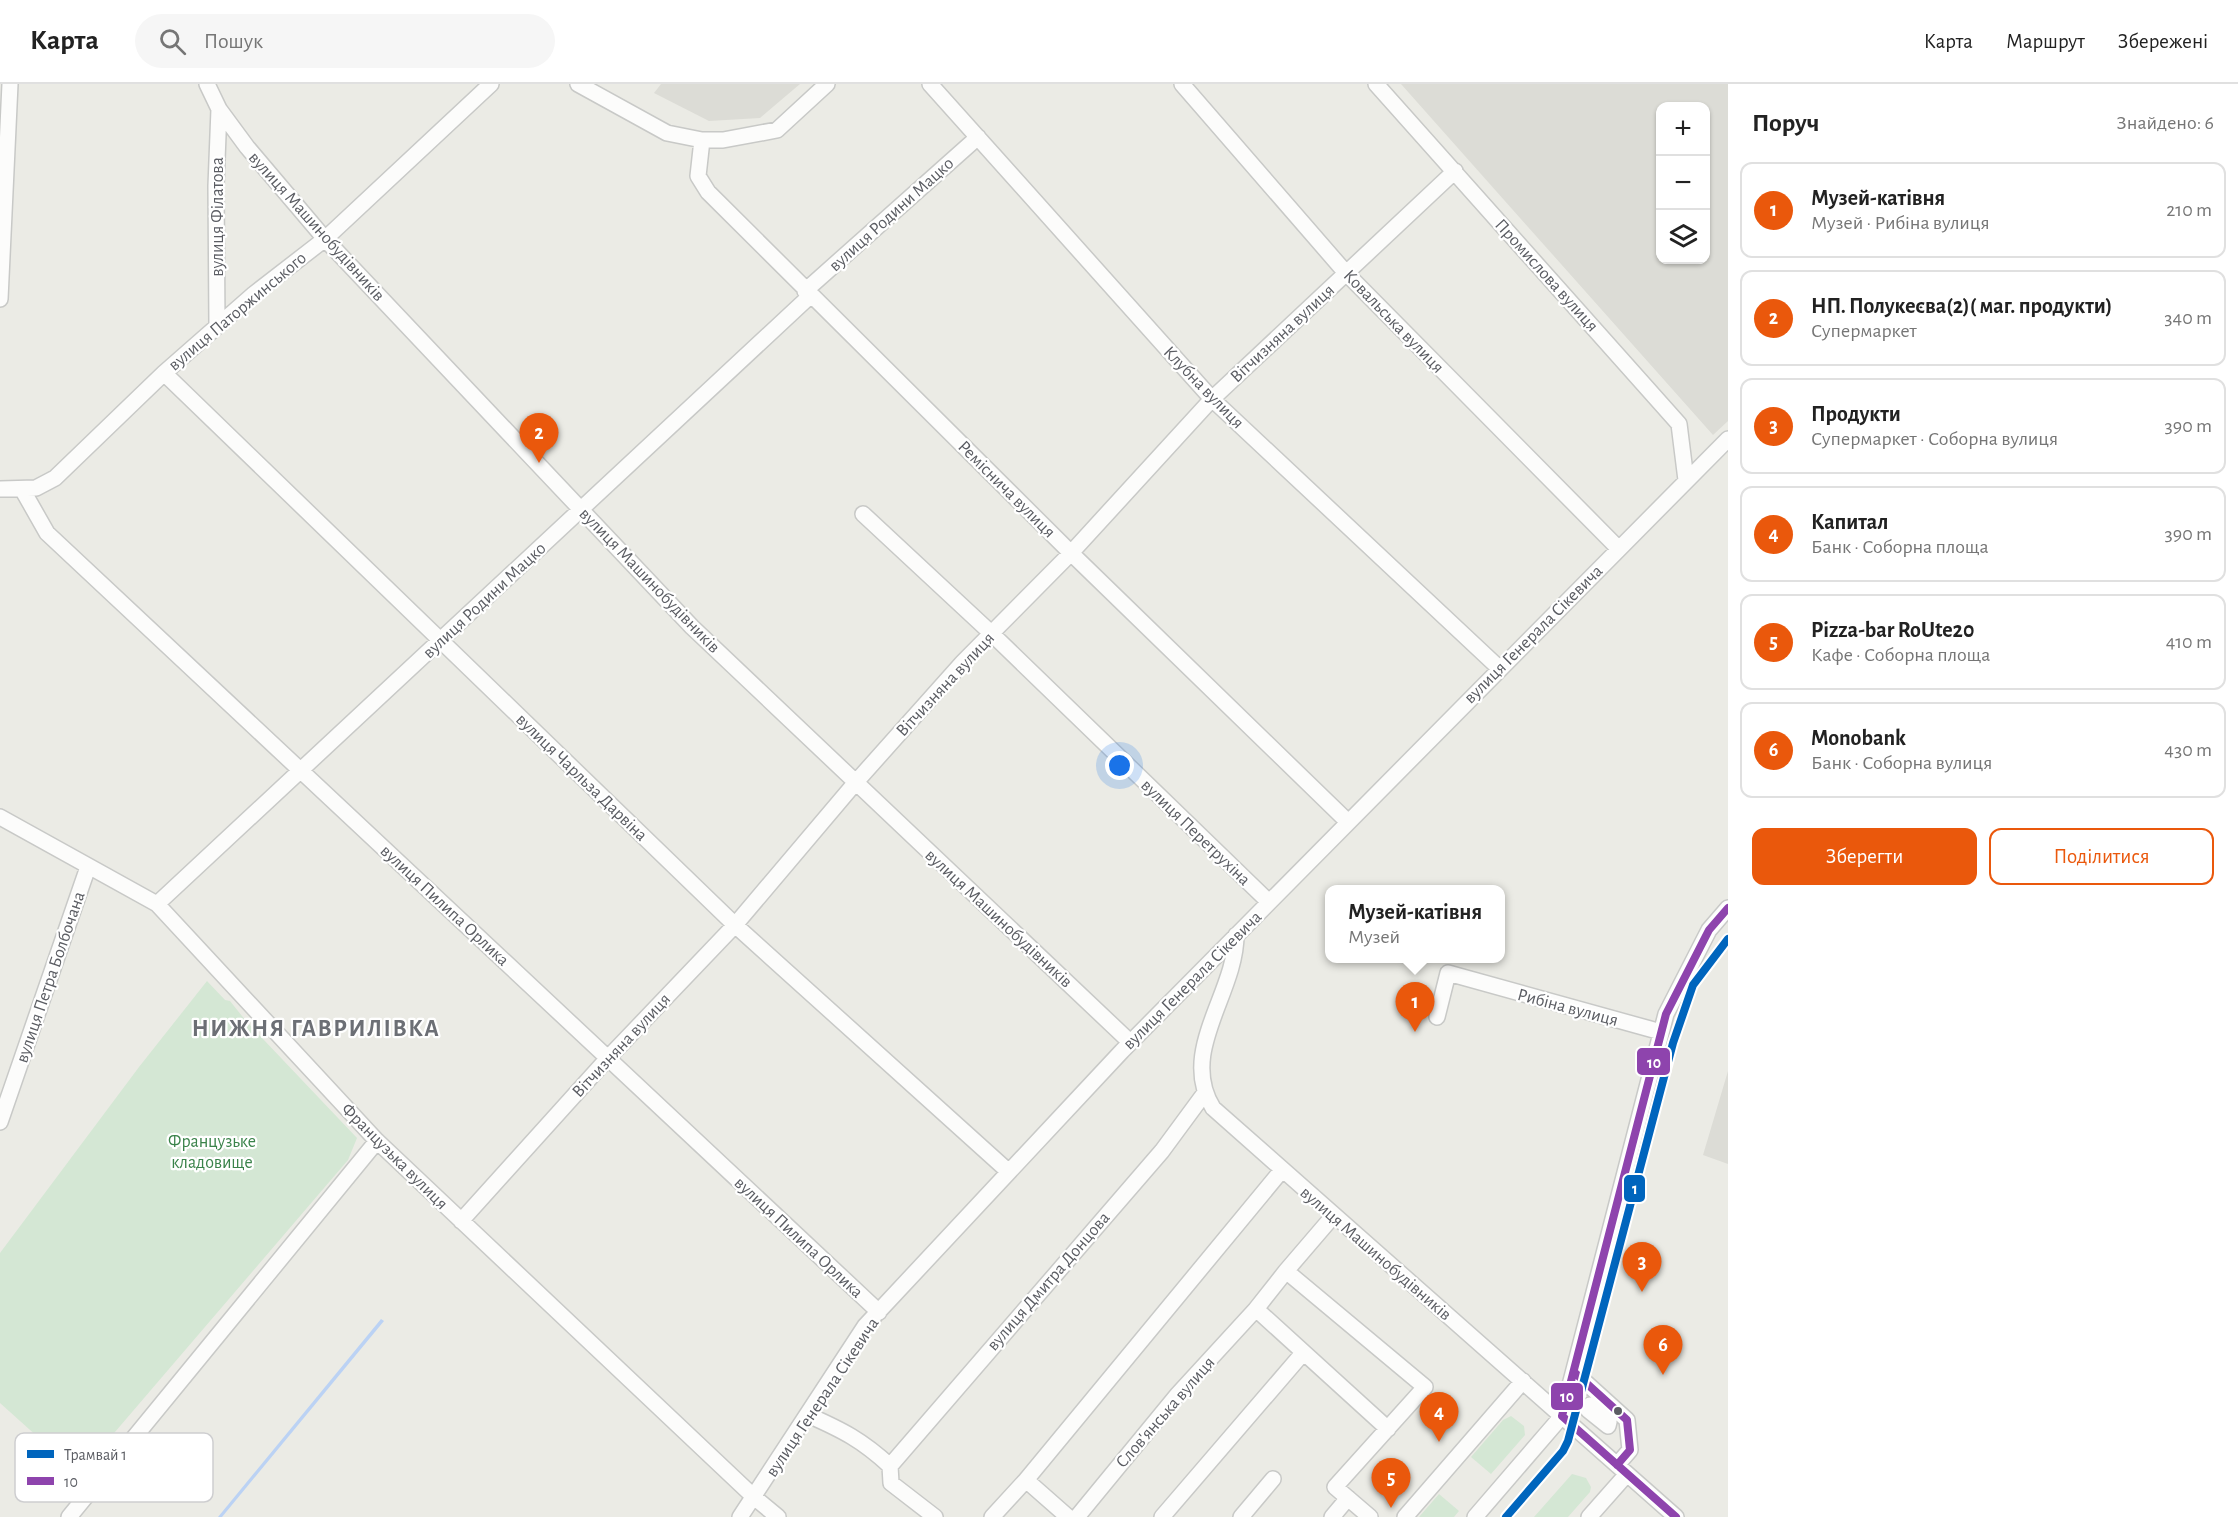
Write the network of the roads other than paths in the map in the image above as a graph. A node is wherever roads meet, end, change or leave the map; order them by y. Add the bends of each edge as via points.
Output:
1 (10, 84) edge
2 (207, 84) edge
3 (491, 84) edge
4 (579, 84) edge
5 (827, 84) edge
6 (930, 84) edge
7 (1182, 84) edge
8 (1376, 84) edge
9 (219, 109) junction
10 (978, 137) junction
11 (702, 140) junction
12 (1455, 171) junction
13 (325, 239) junction
14 (1346, 273) junction
15 (808, 294) junction
16 (0, 299) edge
17 (217, 325) junction
18 (164, 373) junction
19 (1212, 399) junction
20 (1728, 439) edge
21 (1686, 480) junction
22 (0, 489) edge
23 (22, 489) junction
24 (581, 510) junction
25 (863, 514) dead end
26 (1618, 548) junction
27 (1071, 553) junction
28 (991, 633) junction
29 (441, 640) junction
30 (1499, 668) junction
31 (301, 771) junction
32 (856, 782) junction
33 (0, 817) edge
34 (1348, 822) junction
35 (88, 867) junction
36 (1269, 902) junction
37 (157, 904) junction
38 (1728, 908) edge
39 (735, 925) junction
40 (1236, 935) junction
41 (1437, 1017) dead end
42 (1661, 1032) junction
43 (1130, 1042) junction
44 (608, 1058) junction
45 (1204, 1094) junction
46 (0, 1122) edge
47 (377, 1141) junction
48 (1282, 1170) junction
49 (1009, 1172) junction
50 (1334, 1215) junction
51 (461, 1221) junction
52 (1286, 1271) junction
53 (1256, 1309) junction
54 (879, 1312) junction
55 (1303, 1353) junction
56 (1574, 1372) junction
57 (1523, 1381) junction
58 (808, 1414) junction
59 (1562, 1416) junction
60 (1388, 1429) junction
61 (138, 1433) edge
62 (890, 1466) junction
63 (1622, 1470) junction
64 (1273, 1479) dead end
65 (1026, 1480) junction
66 (1345, 1496) junction
67 (754, 1497) junction
68 (81, 1502) edge
69 (69, 1517) edge
70 (740, 1517) edge
71 (778, 1517) edge
72 (935, 1517) edge
73 (992, 1517) edge
74 (1068, 1517) edge
75 (1077, 1517) edge
76 (1162, 1517) edge
77 (1241, 1517) edge
78 (1332, 1517) edge
79 (1370, 1517) edge
80 (1405, 1517) edge
81 (1475, 1517) edge
82 (1589, 1517) edge
83 (1676, 1517) edge

1 - 16 street
2 - 9 street, вулиця Машинобудівників
3 - 13 street, вулиця Паторжинського
4 - 11 street via 667,133
5 - 11 street via 777,130
6 - 10 street, Клубна вулиця
7 - 14 street, Ковальська вулиця
8 - 12 street, Промислова вулиця
9 - 13 street, вулиця Машинобудівників
9 - 17 street, вулиця Філатова
10 - 15 street, вулиця Родини Мацко
10 - 19 street, Клубна вулиця
11 - 15 street, Реміснича вулиця via 698,176 708,192
12 - 14 street, Вітчизняна вулиця
12 - 21 street, Промислова вулиця via 1679,424
13 - 17 street, вулиця Паторжинського
13 - 24 street, вулиця Машинобудівників
14 - 19 street, Вітчизняна вулиця
14 - 26 street, Ковальська вулиця
15 - 24 street, вулиця Родини Мацко
15 - 27 street, Реміснича вулиця
17 - 18 street, вулиця Паторжинського
18 - 23 street, вулиця Паторжинського via 55,478 36,488
18 - 29 street, вулиця Чарльза Дарвіна
19 - 27 street, Вітчизняна вулиця
19 - 30 street, Клубна вулиця
20 - 21 street, вулиця Генерала Сікевича
21 - 26 street, вулиця Генерала Сікевича
22 - 23 street, вулиця Паторжинського
23 - 31 street, вулиця Пилипа Орлика via 47,533
24 - 29 street, вулиця Родини Мацко
24 - 32 street, вулиця Машинобудівників via 692,627
25 - 28 street, вулиця Перетрухіна
26 - 30 street, вулиця Генерала Сікевича
27 - 28 street, Вітчизняна вулиця
27 - 34 street, Реміснича вулиця
28 - 32 street, Вітчизняна вулиця
28 - 36 street, вулиця Перетрухіна
29 - 31 street, вулиця Родини Мацко
29 - 39 street, вулиця Чарльза Дарвіна
30 - 34 street, вулиця Генерала Сікевича
31 - 37 street, вулиця Родини Мацко
31 - 44 street, вулиця Пилипа Орлика
32 - 39 street, Вітчизняна вулиця
32 - 43 street, вулиця Машинобудівників
33 - 35 street, Французька вулиця
34 - 36 street, вулиця Генерала Сікевича
35 - 37 street, Французька вулиця
35 - 46 street, вулиця Петра Болбочана
36 - 40 street, вулиця Генерала Сікевича
37 - 47 street, Французька вулиця
38 - 42 street via 1709,930 1666,1014
39 - 44 street, Вітчизняна вулиця
39 - 49 street, вулиця Чарльза Дарвіна
40 - 43 street, вулиця Генерала Сікевича
40 - 45 street via 1236,955 1202,1050 1200,1076
41 - 42 street, Рибіна вулиця via 1449,973
42 - 56 street
43 - 49 street, вулиця Генерала Сікевича
44 - 51 street, Вітчизняна вулиця
44 - 54 street, вулиця Пилипа Орлика
45 - 48 street, вулиця Машинобудівників via 1213,1108
45 - 62 street, вулиця Дмитра Донцова via 1162,1151
47 - 51 street, Французька вулиця
47 - 61 street
48 - 50 street, вулиця Машинобудівників
48 - 65 street
49 - 54 street, вулиця Генерала Сікевича
50 - 52 street, Слов'янська вулиця
50 - 57 street, вулиця Машинобудівників
51 - 67 street, Французька вулиця
52 - 53 street, Слов'янська вулиця
52 - 60 street via 1425,1387
53 - 55 street
53 - 75 street, Слов'янська вулиця via 1178,1394
54 - 58 street, вулиця Генерала Сікевича via 865,1326
55 - 60 street
55 - 76 street
56 - 59 street
56 - 63 street via 1626,1420 1630,1450
57 - 59 street, вулиця Машинобудівників
57 - 80 street
58 - 62 street via 854,1435
58 - 67 street, вулиця Генерала Сікевича
59 - 63 street, вулиця Машинобудівників
59 - 81 street
60 - 66 street via 1335,1487
62 - 72 street via 891,1483
63 - 82 street
63 - 83 street, вулиця Машинобудівників
64 - 77 street
65 - 73 street
65 - 74 street
66 - 78 street
66 - 79 street
67 - 70 street, вулиця Генерала Сікевича
67 - 71 street, Французька вулиця
68 - 69 street

